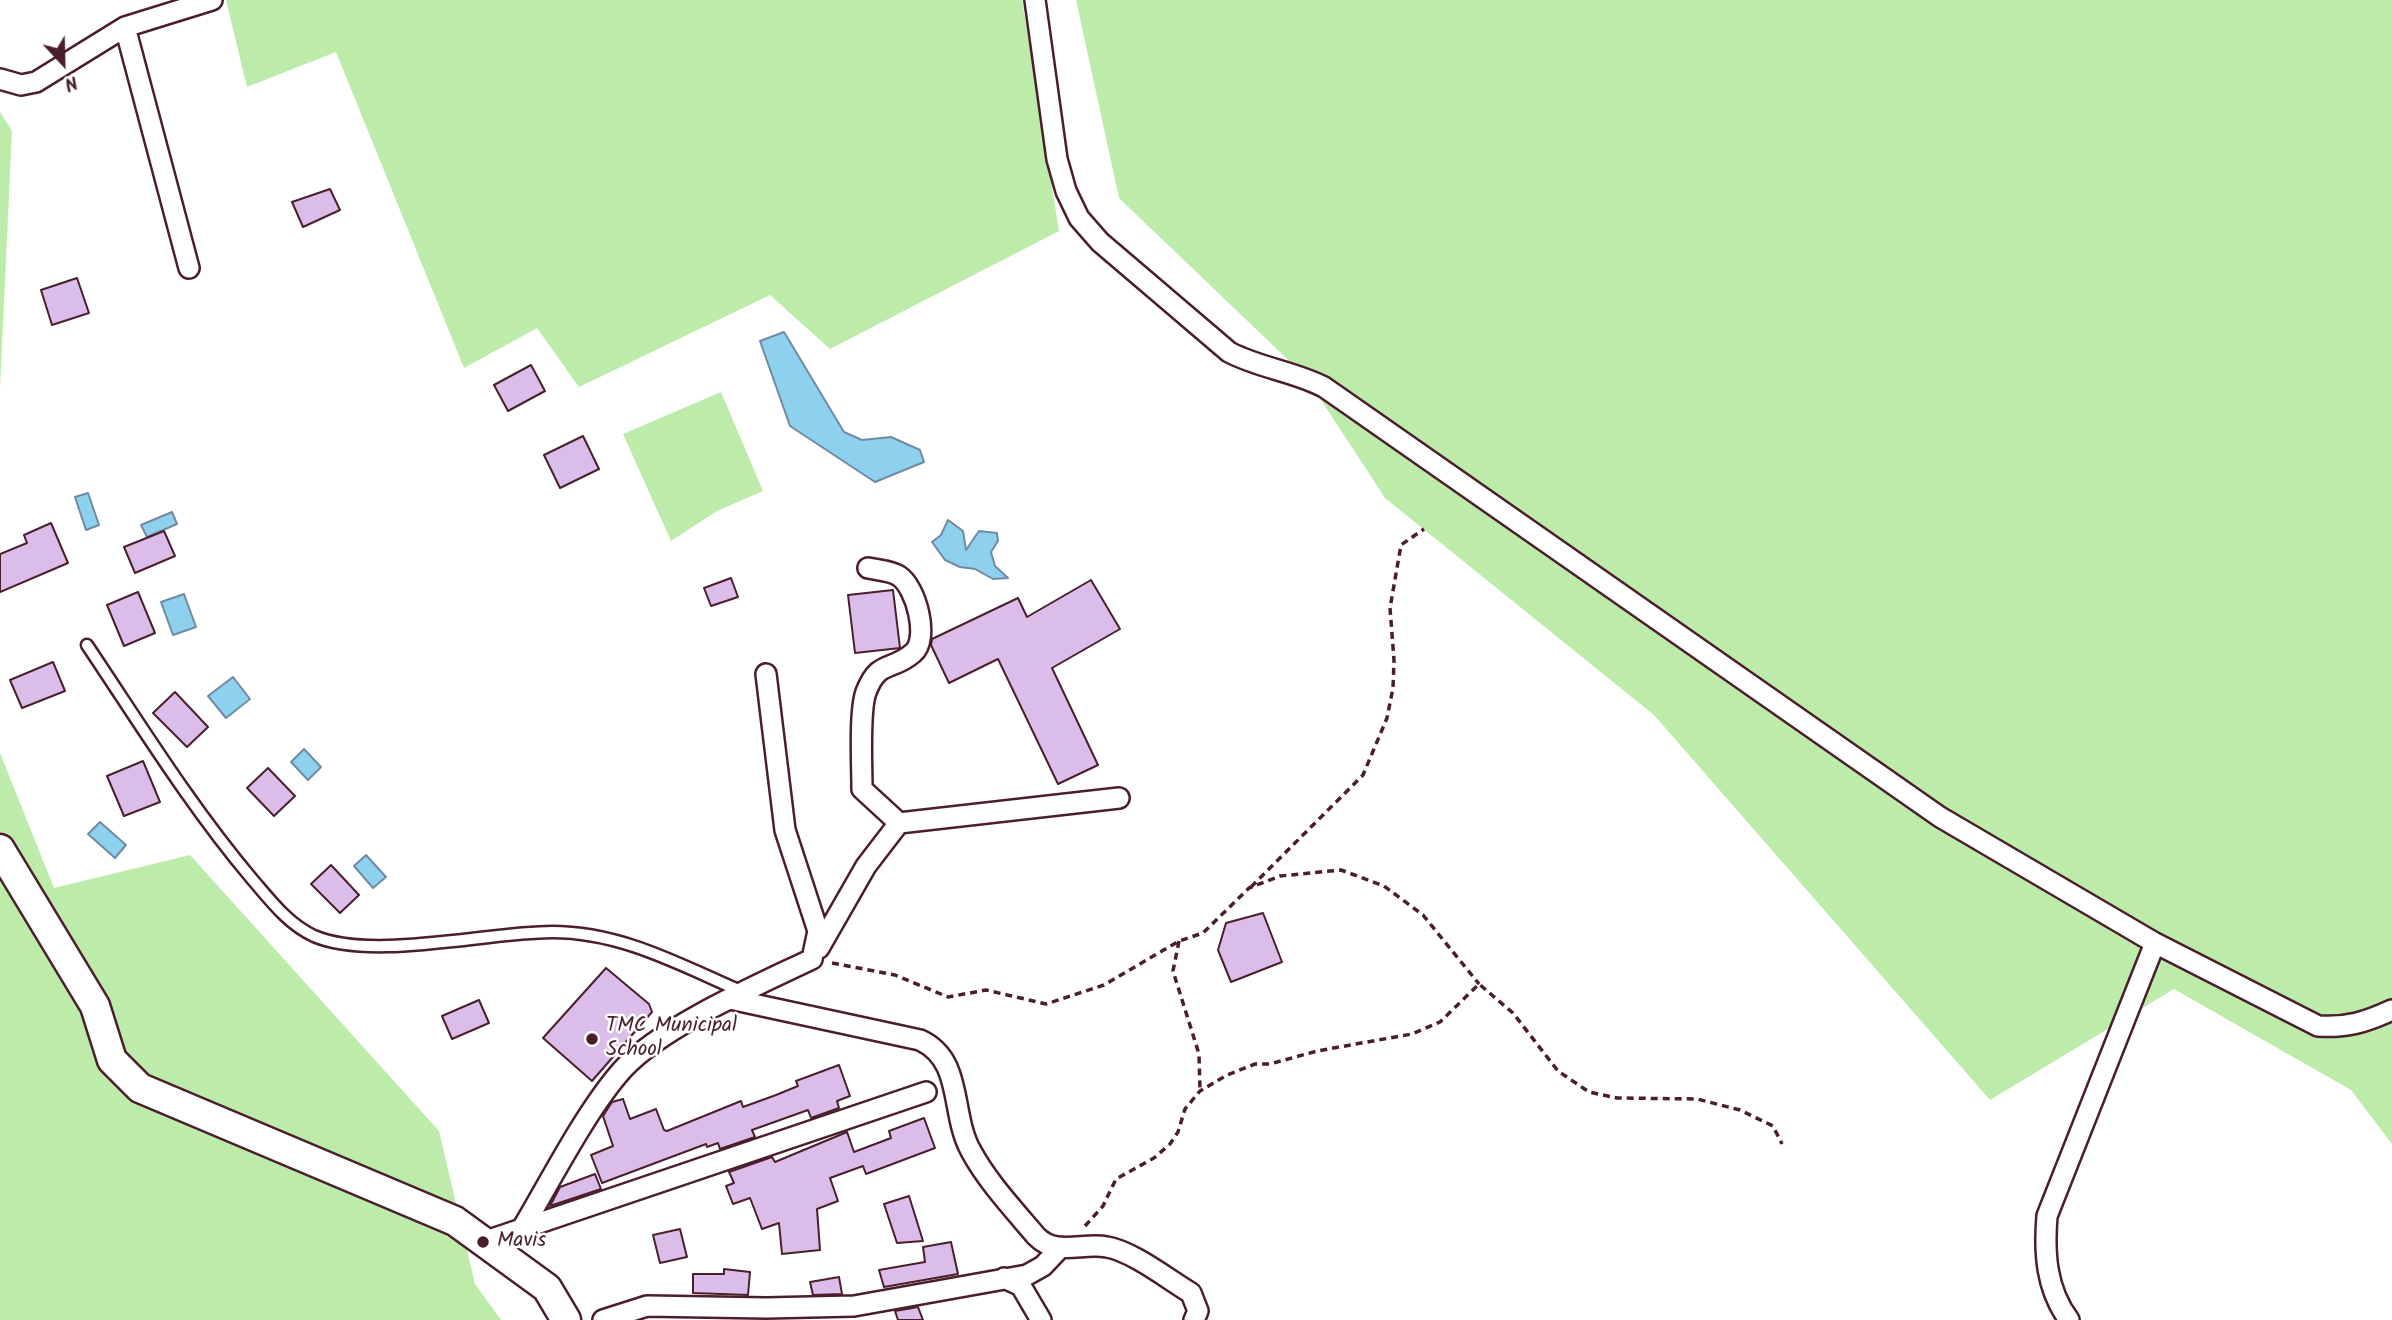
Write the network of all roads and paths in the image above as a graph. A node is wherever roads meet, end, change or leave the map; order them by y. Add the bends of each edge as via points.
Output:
1 (212, 0) edge
2 (1035, 0) edge
3 (125, 27) junction
4 (0, 79) edge
5 (189, 268) dead end
6 (1424, 529) dead end
7 (868, 568) dead end
8 (87, 645) dead end
9 (766, 674) dead end
10 (1119, 798) dead end
11 (899, 823) junction
12 (0, 849) edge
13 (1250, 888) junction
14 (1179, 941) junction
15 (2155, 943) junction
16 (813, 959) junction
17 (1479, 984) junction
18 (737, 996) junction
19 (2392, 1010) edge
20 (1200, 1091) junction
21 (926, 1092) dead end
22 (1782, 1144) dead end
23 (523, 1227) junction
24 (483, 1242) junction
25 (1060, 1248) junction
26 (1004, 1278) junction
27 (566, 1320) edge
28 (603, 1320) edge
29 (1041, 1320) edge
30 (1194, 1320) edge
31 (2069, 1320) edge

1 - 3 street
2 - 15 street via 1056,159 1079,218 1100,242 1229,352 1324,387 1940,817
3 - 4 street via 36,82 21,85
3 - 5 street
6 - 13 path via 1401,545 1390,608 1392,688 1387,718 1363,775
7 - 11 street via 898,575 907,583 922,620 920,644 913,653 876,671 864,696 862,789
8 - 18 lane via 220,841 286,919 314,936 341,944 383,945 552,932 603,936 633,944
9 - 16 street via 785,830 818,931
10 - 11 street
11 - 16 street via 866,866
12 - 24 street via 95,1006 111,1060 140,1088 455,1221
13 - 14 path via 1203,933
13 - 17 path via 1280,876 1341,870 1384,886 1423,915
14 - 16 path via 1104,985 1045,1004 986,990 948,996 895,975
14 - 20 path via 1173,971 1199,1054
15 - 19 street via 2318,1026 2362,1024
15 - 31 street via 2047,1216 2049,1280
16 - 18 street
17 - 20 path via 1440,1023 1412,1034 1255,1064
17 - 22 path via 1513,1013 1558,1071 1589,1092 1617,1098 1697,1099 1740,1110 1773,1126
18 - 23 street via 650,1045 623,1070
18 - 25 street via 936,1047 946,1061 963,1130 979,1165 1039,1238
20 - 25 path via 1185,1109 1170,1144 1116,1179 1103,1206
21 - 23 street
23 - 24 street
24 - 27 street via 547,1288
25 - 26 street via 1035,1272
25 - 30 street via 1118,1250 1191,1293 1198,1311
26 - 28 street via 855,1306 647,1306
26 - 29 street via 1021,1286

